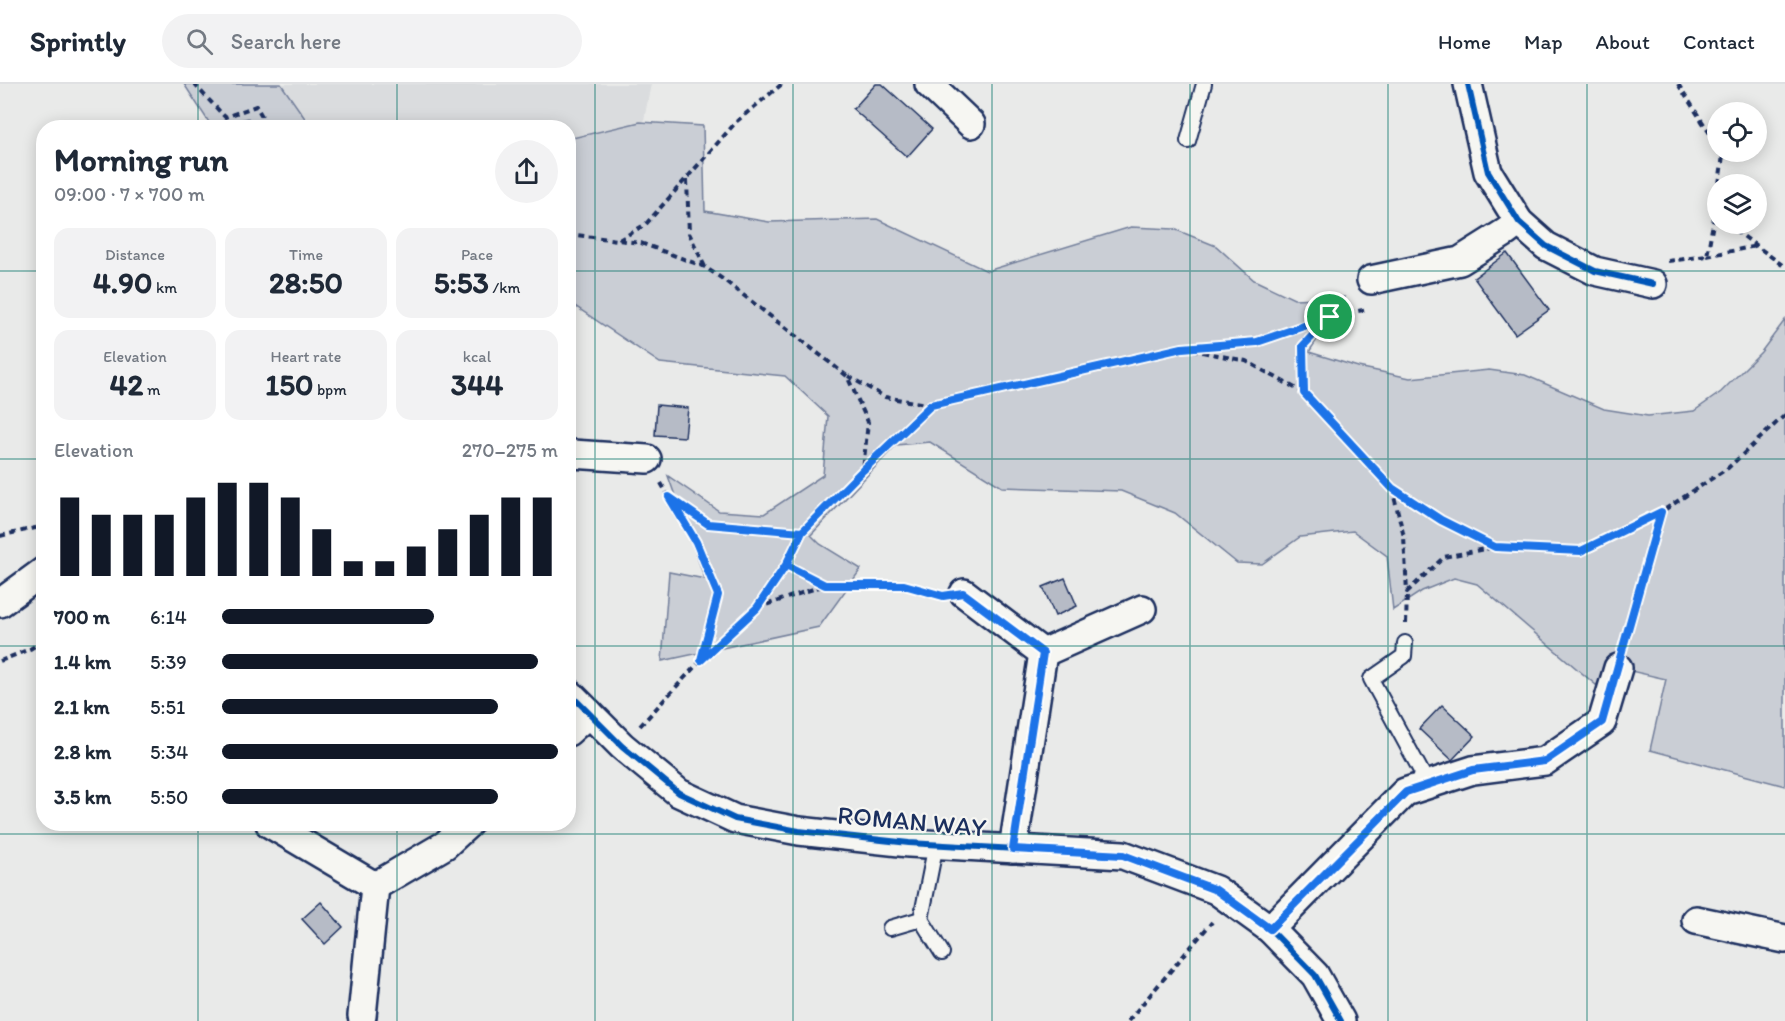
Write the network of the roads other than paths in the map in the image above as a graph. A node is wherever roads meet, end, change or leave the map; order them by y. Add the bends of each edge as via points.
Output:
1 (929, 84) edge
2 (1204, 84) edge
3 (1468, 84) edge
4 (971, 124) dead end
5 (1188, 141) dead end
6 (1519, 222) junction
7 (1371, 280) road end
8 (1653, 284) road end
9 (576, 454) edge
10 (647, 459) dead end
11 (36, 577) edge
12 (963, 593) road end
13 (0, 603) edge
14 (1142, 609) dead end
15 (1406, 643) road end
16 (1043, 653) junction
17 (1618, 668) road end
18 (576, 700) edge
19 (589, 713) junction
20 (576, 725) edge
21 (1428, 784) junction
22 (282, 831) edge
23 (460, 831) edge
24 (936, 844) junction
25 (1013, 849) junction
26 (375, 886) junction
27 (921, 919) junction
28 (1696, 920) dead end
29 (890, 928) dead end
30 (1270, 929) junction
31 (1785, 939) edge
32 (942, 953) dead end
33 (362, 1016) dead end
34 (1341, 1021) edge

1 - 4 street
2 - 5 lane
3 - 6 street via 1488,172
6 - 7 street via 1460,261
6 - 8 street via 1546,246 1595,271
9 - 10 street
11 - 13 street
12 - 16 street
14 - 16 street
15 - 21 lane via 1404,656 1371,679
16 - 25 street
17 - 21 street via 1602,722 1545,761 1473,770
18 - 19 street, ROMAN WAY
19 - 20 street
19 - 24 street, ROMAN WAY via 680,793 735,819 799,831
21 - 30 street via 1406,792
22 - 26 street
23 - 26 street via 445,845
24 - 25 street, ROMAN WAY
24 - 27 lane
25 - 30 street, ROMAN WAY via 1123,855 1216,890
26 - 33 street
27 - 29 lane
27 - 32 lane
28 - 31 street
30 - 34 street, ROMAN WAY via 1315,975

